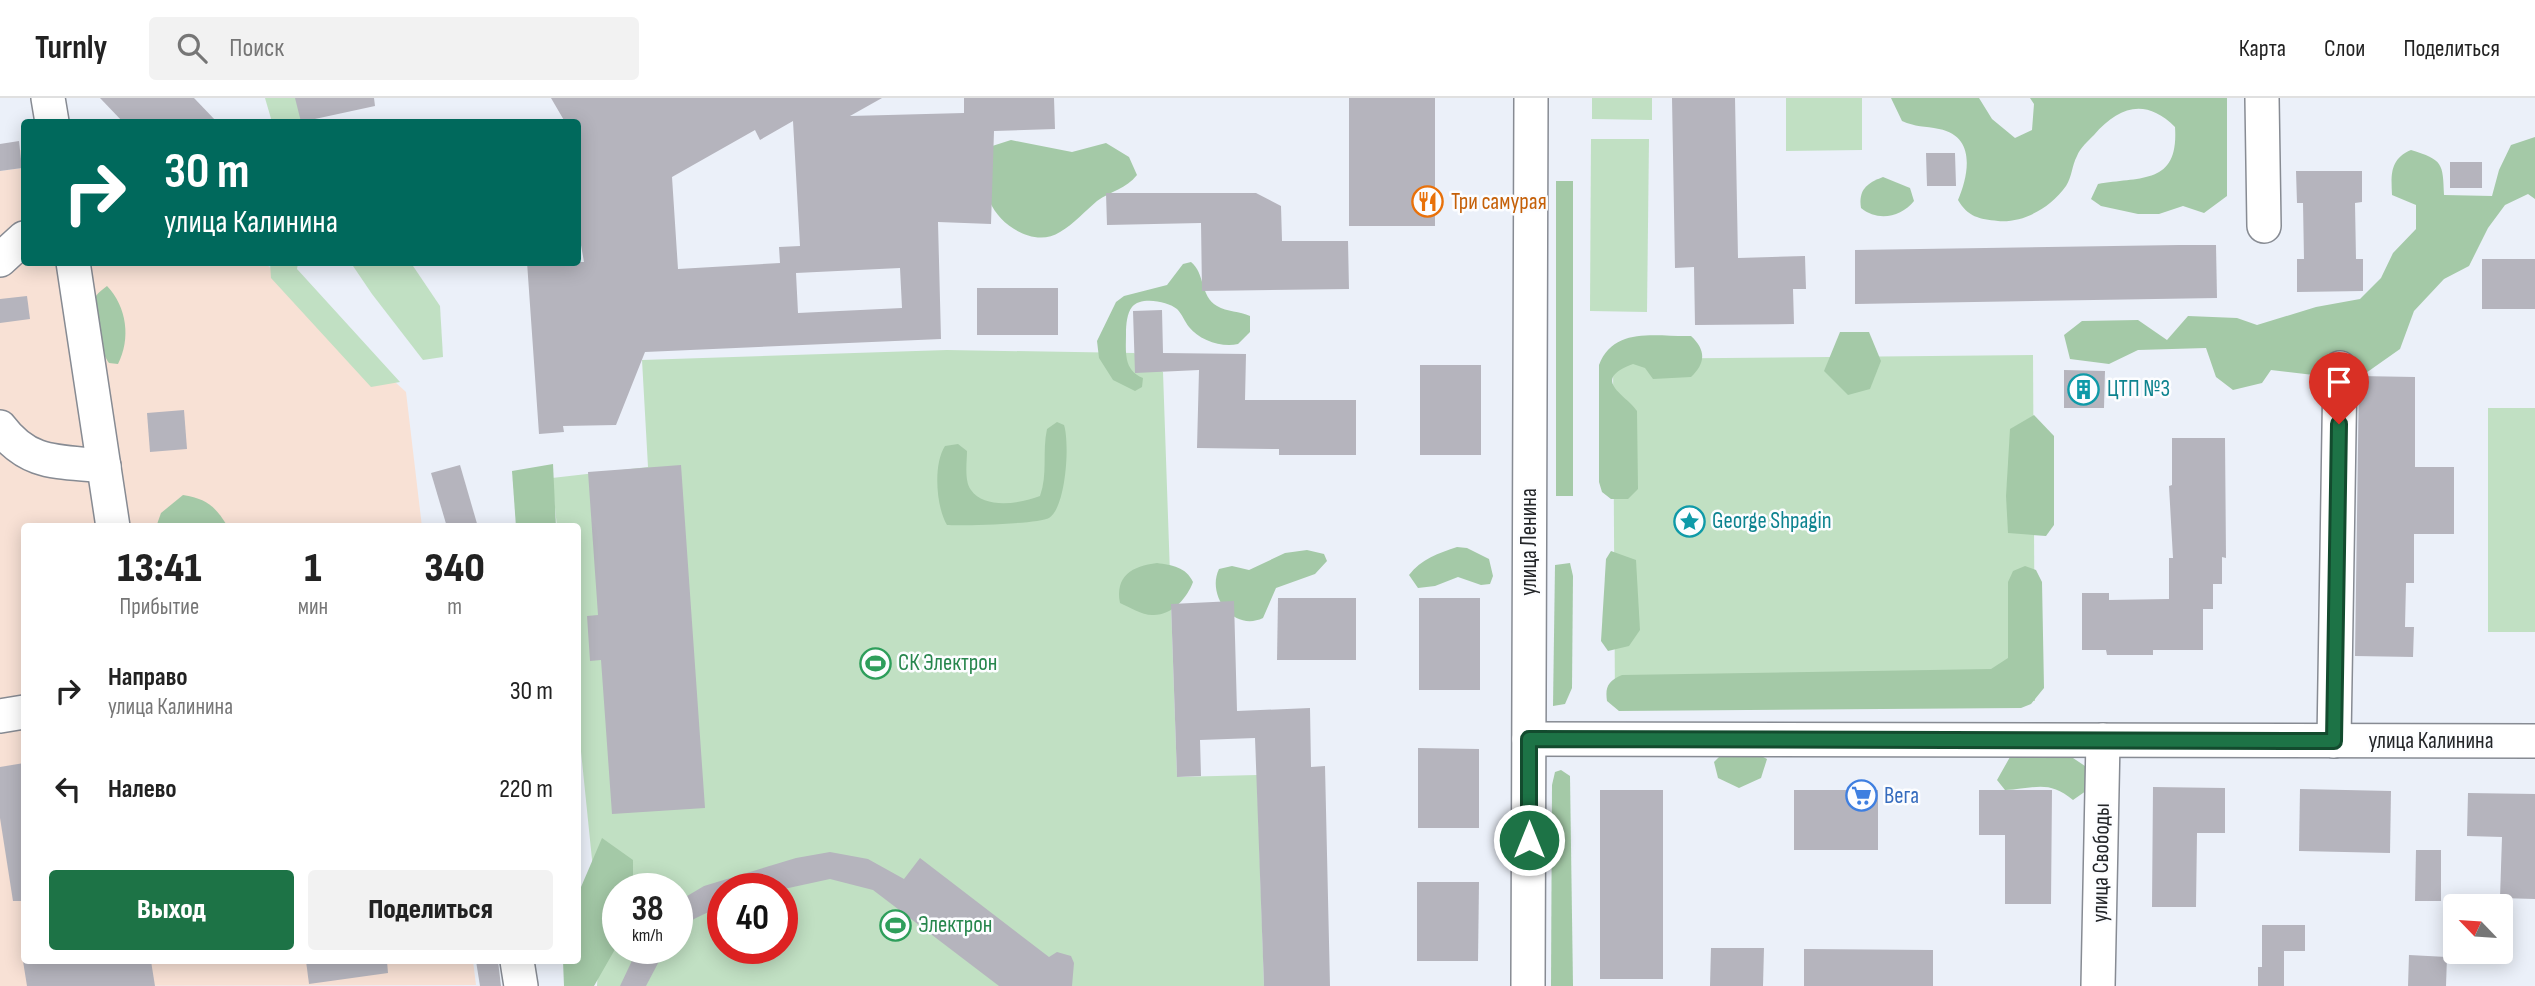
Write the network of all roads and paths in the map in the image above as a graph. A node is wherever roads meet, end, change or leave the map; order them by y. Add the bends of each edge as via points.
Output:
1 (48, 98) edge
2 (1531, 98) edge
3 (2262, 98) edge
4 (52, 119) edge
5 (2264, 226) dead end
6 (21, 241) edge
7 (0, 260) edge
8 (74, 266) edge
9 (2340, 368) dead end
10 (0, 427) edge
11 (104, 466) junction
12 (112, 523) edge
13 (21, 712) edge
14 (0, 716) edge
15 (1529, 739) junction
16 (2104, 740) junction
17 (2334, 741) junction
18 (2535, 741) edge
19 (517, 964) edge
20 (521, 986) edge
21 (1528, 986) edge
22 (2098, 986) edge

1 - 4 street
2 - 15 street, улица Ленина
3 - 5 street
6 - 7 street
8 - 11 street
9 - 17 street
10 - 11 street via 15,447 38,459
11 - 12 street
13 - 14 street
15 - 16 street, улица Калинина
15 - 21 street, улица Ленина
16 - 17 street, улица Калинина
16 - 22 street, улица Свободы
17 - 18 street, улица Калинина
19 - 20 street

